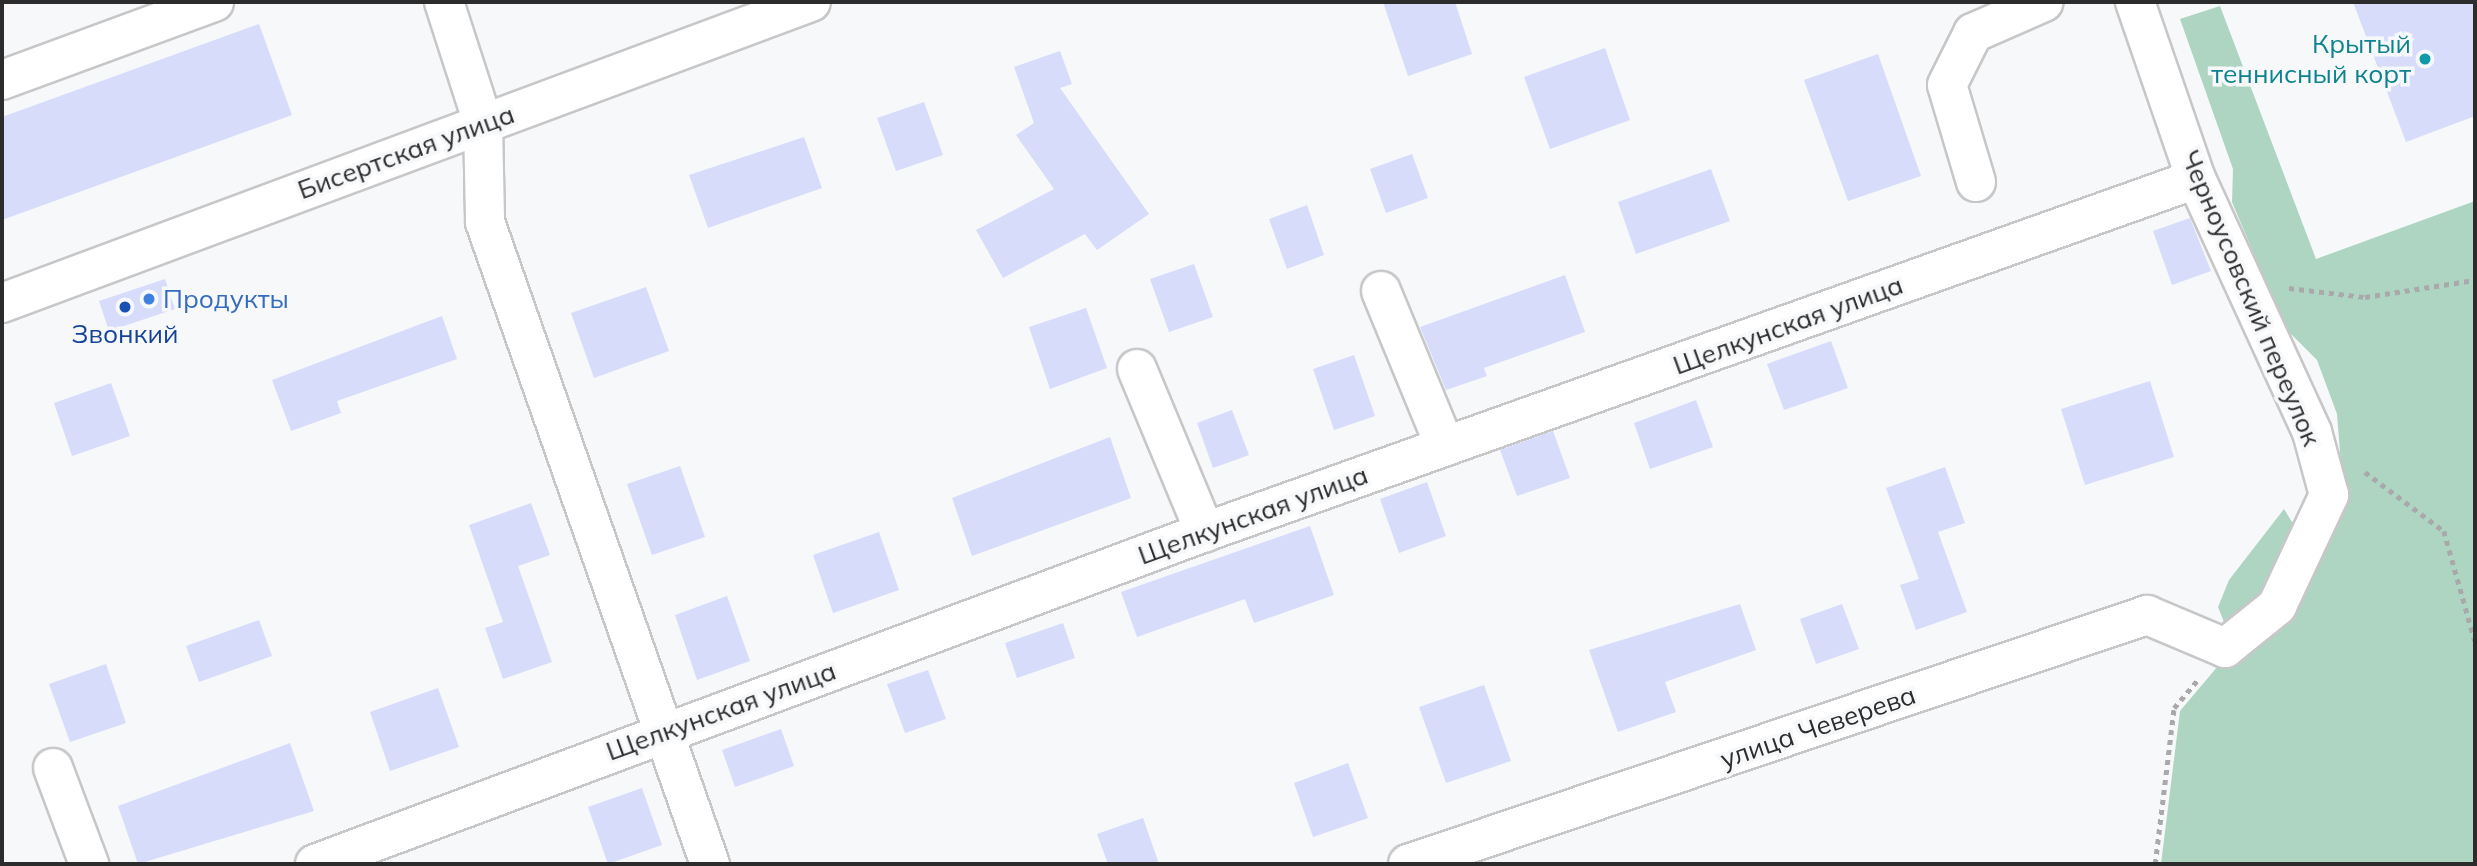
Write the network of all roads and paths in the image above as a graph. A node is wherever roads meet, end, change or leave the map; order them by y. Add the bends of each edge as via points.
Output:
1 (214, 2) edge
2 (444, 2) edge
3 (811, 2) edge
4 (2044, 2) edge
5 (2135, 2) edge
6 (2, 80) edge
7 (483, 123) junction
8 (2196, 179) junction
9 (1976, 182) dead end
10 (2475, 280) edge
11 (2247, 283) junction
12 (1381, 291) dead end
13 (2, 303) edge
14 (1137, 369) dead end
15 (2312, 432) junction
16 (1445, 446) junction
17 (1205, 532) junction
18 (2475, 641) edge
19 (2225, 648) junction
20 (664, 732) junction
21 (53, 768) dead end
22 (89, 864) edge
23 (315, 864) edge
24 (710, 864) edge
25 (1408, 864) edge
26 (2155, 864) edge

1 - 6 street
2 - 7 street
3 - 7 street, Бисертская улица
4 - 9 street via 1973,33 1948,85
5 - 8 street, Черноусовский переулок
7 - 13 street, Бисертская улица
7 - 20 street via 485,222
8 - 11 street, Черноусовский переулок
8 - 16 street, Щелкунская улица
10 - 11 path via 2365,296
11 - 15 street, Черноусовский переулок
12 - 16 street
14 - 17 street
15 - 18 path via 2444,531
15 - 19 street, Черноусовский переулок via 2329,495 2277,606
16 - 17 street, Щелкунская улица
17 - 20 street, Щелкунская улица
19 - 25 street, улица Чеверева via 2147,615
19 - 26 path via 2174,708
20 - 23 street, Щелкунская улица
20 - 24 street
21 - 22 street

